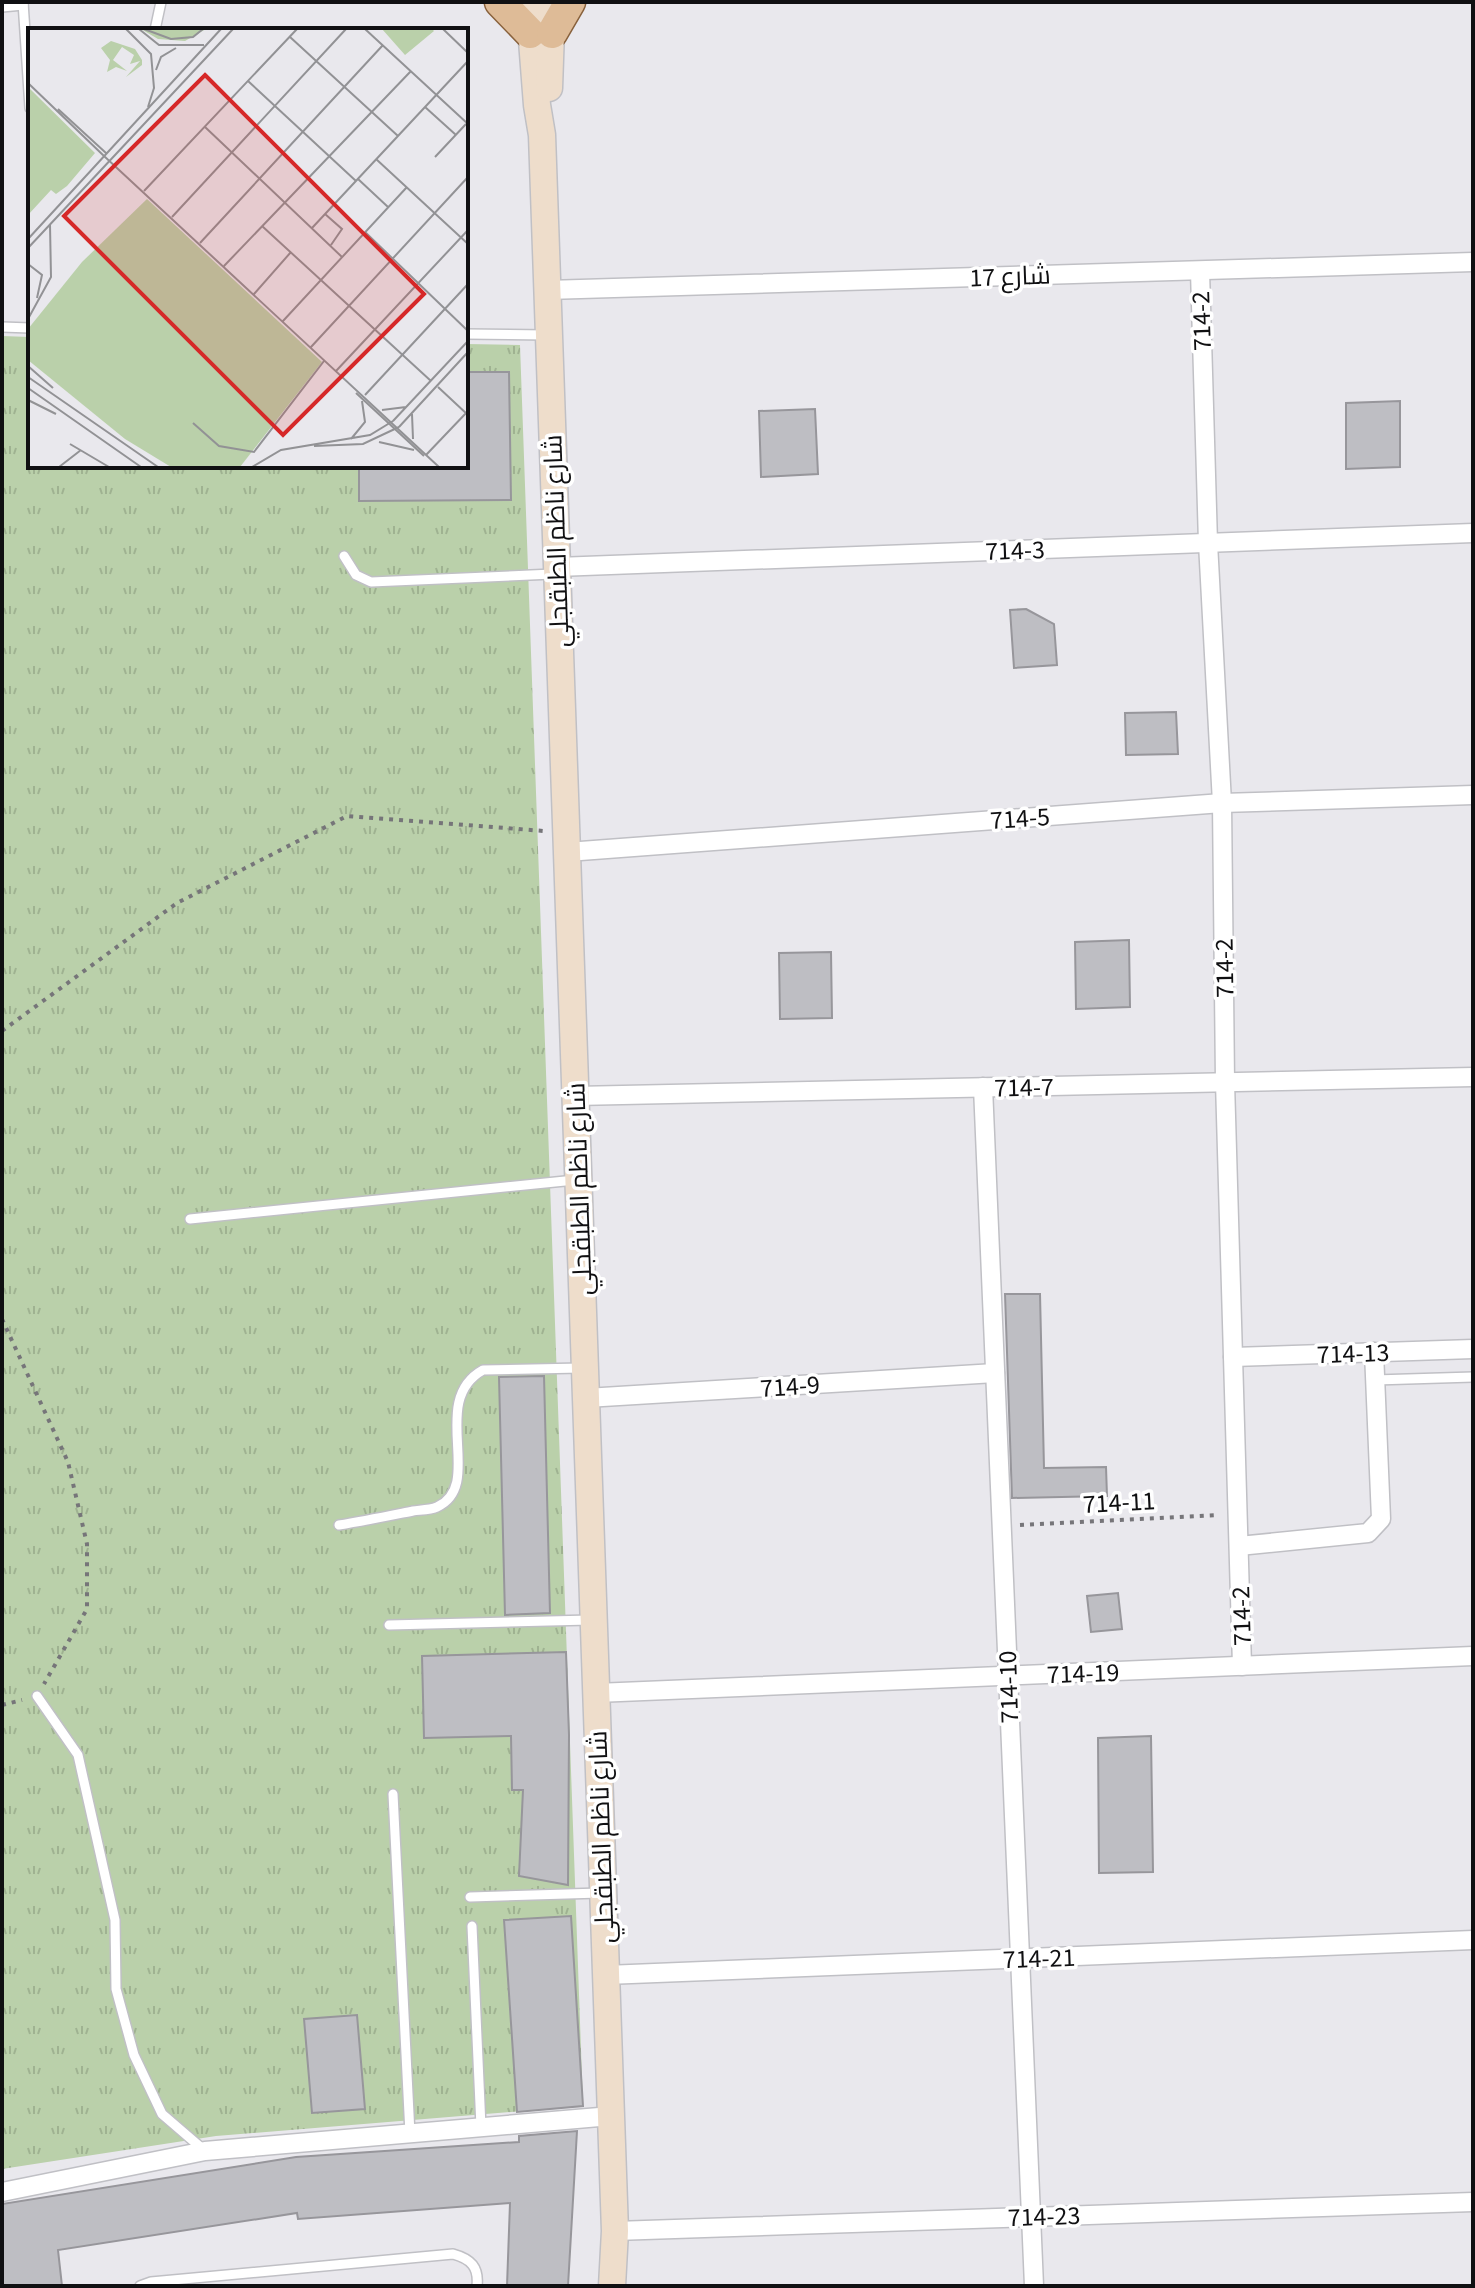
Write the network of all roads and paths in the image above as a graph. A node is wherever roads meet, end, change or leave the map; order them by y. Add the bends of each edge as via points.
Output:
1 (161, 2) edge
2 (500, 2) edge
3 (529, 2) edge
4 (552, 2) edge
5 (570, 2) edge
6 (23, 3) edge
7 (2, 7) edge
8 (155, 28) edge
9 (541, 33) junction
10 (28, 66) edge
11 (1473, 262) edge
12 (1200, 271) junction
13 (547, 290) junction
14 (2, 327) edge
15 (28, 328) edge
16 (468, 334) edge
17 (549, 335) junction
18 (1473, 533) edge
19 (1208, 543) junction
20 (344, 556) dead end
21 (557, 570) junction
22 (1473, 795) edge
23 (1222, 803) junction
24 (566, 842) junction
25 (2, 1031) edge
26 (1473, 1077) edge
27 (1225, 1082) junction
28 (983, 1087) junction
29 (575, 1096) junction
30 (578, 1180) junction
31 (190, 1219) dead end
32 (2, 1319) edge
33 (1473, 1349) edge
34 (1374, 1352) junction
35 (1233, 1357) junction
36 (585, 1368) junction
37 (995, 1373) junction
38 (1473, 1377) edge
39 (1375, 1380) junction
40 (586, 1398) junction
41 (1238, 1514) junction
42 (339, 1525) dead end
43 (1001, 1526) junction
44 (1239, 1546) junction
45 (593, 1620) junction
46 (389, 1625) dead end
47 (1473, 1656) edge
48 (1242, 1666) junction
49 (1007, 1676) junction
50 (596, 1693) junction
51 (37, 1696) junction
52 (2, 1705) edge
53 (393, 1794) dead end
54 (603, 1893) junction
55 (470, 1897) dead end
56 (472, 1926) dead end
57 (1473, 1940) edge
58 (1020, 1958) junction
59 (606, 1975) junction
60 (611, 2116) junction
61 (481, 2127) junction
62 (410, 2134) junction
63 (205, 2151) junction
64 (2, 2192) edge
65 (1473, 2202) edge
66 (1031, 2217) junction
67 (614, 2237) junction
68 (140, 2286) edge
69 (477, 2286) edge
70 (615, 2286) edge
71 (1034, 2286) edge

1 - 8 lane
2 - 9 main road
3 - 9 main road, شارع ناظم الطبقجلي
4 - 9 main road, شارع ناظم الطبقجلي
5 - 9 main road
6 - 7 lane
6 - 10 lane
9 - 13 main road, شارع ناظم الطبقجلي
11 - 12 street, شارع 17
12 - 13 street, شارع 17
12 - 19 street, 714-2
13 - 17 main road, شارع ناظم الطبقجلي
14 - 15 lane
16 - 17 lane
17 - 21 main road, شارع ناظم الطبقجلي
18 - 19 street, 714-3
19 - 21 street, 714-3
19 - 23 street, 714-2
20 - 21 lane via 356,575 371,582
21 - 24 main road, شارع ناظم الطبقجلي
22 - 23 street, 714-5
23 - 24 street, 714-5
23 - 27 street, 714-2
24 - 25 path via 347,816 177,903
24 - 29 main road, شارع ناظم الطبقجلي
26 - 27 street, 714-7
27 - 28 street, 714-7
27 - 35 street, 714-2
28 - 29 street, 714-7
28 - 37 street, 714-10
29 - 30 main road, شارع ناظم الطبقجلي
30 - 31 lane
30 - 36 main road, شارع ناظم الطبقجلي
32 - 51 path via 68,1462 87,1544 87,1609
33 - 34 street, 714-13
34 - 35 street, 714-13
34 - 39 street
35 - 41 street, 714-2
36 - 40 main road, شارع ناظم الطبقجلي
36 - 42 lane via 483,1370 474,1375 460,1394 459,1477 451,1494 438,1507
37 - 40 street, 714-9
37 - 43 street, 714-10
38 - 39 lane
39 - 44 street via 1381,1519 1375,1527 1368,1533
40 - 45 main road, شارع ناظم الطبقجلي
41 - 43 path, 714-11
41 - 44 street, 714-2
43 - 49 street, 714-10
44 - 48 street, 714-2
45 - 46 lane
45 - 50 main road, شارع ناظم الطبقجلي
47 - 48 street, 714-19
48 - 49 street, 714-19
49 - 50 street, 714-19
49 - 58 street, 714-10
50 - 54 main road, شارع ناظم الطبقجلي
51 - 52 path
51 - 63 lane via 78,1755 115,1920 116,1989 134,2055 162,2114
53 - 62 lane
54 - 55 lane
54 - 59 main road, شارع ناظم الطبقجلي
56 - 61 lane
57 - 58 street, 714-21
58 - 59 street, 714-21
58 - 66 street, 714-10
59 - 60 main road, شارع ناظم الطبقجلي
60 - 61 street
60 - 67 main road, شارع ناظم الطبقجلي
61 - 62 street
62 - 63 street
63 - 64 street
65 - 66 street, 714-23
66 - 67 street, 714-23
66 - 71 street, 714-10
67 - 70 main road, شارع ناظم الطبقجلي
68 - 69 lane via 453,2254 475,2266

